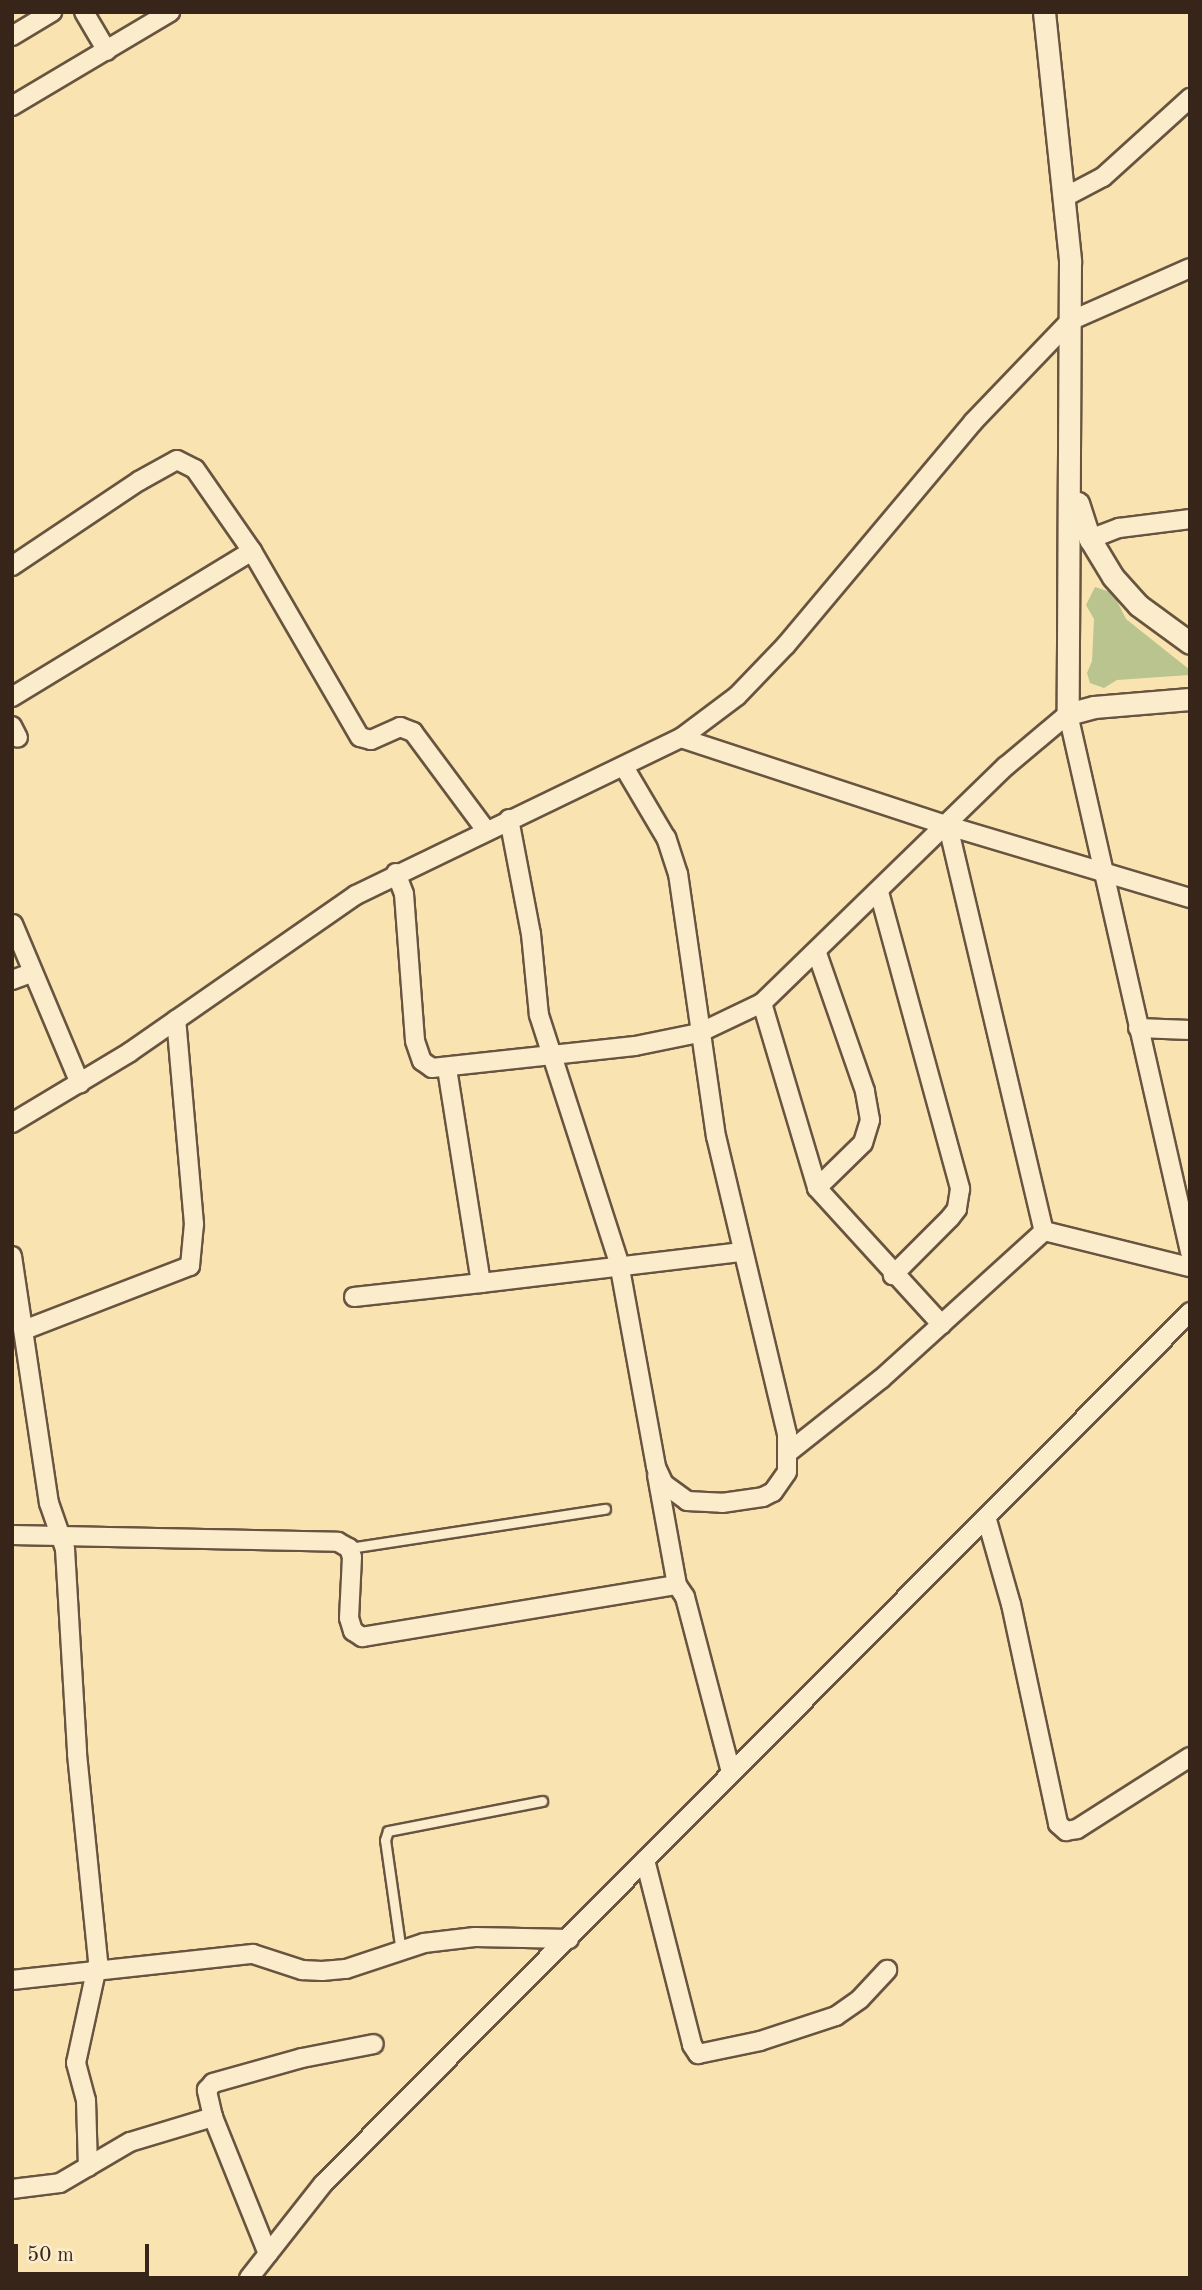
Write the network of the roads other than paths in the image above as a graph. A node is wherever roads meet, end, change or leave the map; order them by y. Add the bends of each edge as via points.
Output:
1 (52, 12) edge
2 (84, 12) edge
3 (170, 12) edge
4 (1044, 12) edge
5 (12, 36) edge
6 (107, 51) junction
7 (1190, 98) edge
8 (12, 106) edge
9 (1063, 198) junction
10 (1190, 268) edge
11 (1070, 321) junction
12 (1072, 485) junction
13 (1190, 519) edge
14 (1090, 539) junction
15 (252, 551) junction
16 (12, 566) edge
17 (1190, 643) edge
18 (12, 697) edge
19 (1190, 699) edge
20 (1068, 714) junction
21 (681, 738) junction
22 (624, 767) junction
23 (509, 819) junction
24 (948, 826) junction
25 (485, 829) junction
26 (1101, 871) junction
27 (396, 873) junction
28 (880, 892) junction
29 (1190, 898) edge
30 (13, 924) edge
31 (817, 953) junction
32 (31, 973) junction
33 (12, 980) edge
34 (762, 1003) junction
35 (176, 1020) junction
36 (1138, 1028) junction
37 (1190, 1030) edge
38 (699, 1033) junction
39 (553, 1055) junction
40 (447, 1068) junction
41 (80, 1083) junction
42 (12, 1123) edge
43 (817, 1188) junction
44 (1044, 1231) junction
45 (742, 1252) junction
46 (1190, 1252) edge
47 (12, 1256) edge
48 (619, 1264) junction
49 (1190, 1266) edge
50 (892, 1275) junction
51 (481, 1283) junction
52 (354, 1297) dead end
53 (1190, 1312) edge
54 (942, 1325) junction
55 (24, 1330) junction
56 (790, 1451) junction
57 (656, 1467) junction
58 (605, 1509) dead end
59 (987, 1520) junction
60 (12, 1535) edge
61 (61, 1537) junction
62 (349, 1548) junction
63 (677, 1586) junction
64 (1190, 1757) edge
65 (731, 1772) junction
66 (542, 1801) dead end
67 (645, 1860) junction
68 (569, 1940) junction
69 (401, 1952) junction
70 (887, 1970) dead end
71 (98, 1975) junction
72 (12, 1980) edge
73 (374, 2044) dead end
74 (213, 2117) junction
75 (88, 2167) junction
76 (12, 2189) edge
77 (268, 2254) junction
78 (249, 2278) edge

1 - 5 street
2 - 6 street
3 - 6 street
4 - 9 street
6 - 8 street
7 - 9 street via 1103,177
9 - 11 street
10 - 11 street
11 - 12 street
11 - 21 street via 973,422 786,645 737,696
12 - 14 street
12 - 20 street
13 - 14 street via 1119,528
14 - 17 street via 1113,577 1138,605
15 - 16 street via 195,468 177,460
15 - 18 street
15 - 25 street via 355,731 368,740 400,727 413,732
19 - 20 street via 1094,706
20 - 24 street via 1006,766
20 - 26 street
21 - 22 street
21 - 24 street
22 - 23 street
22 - 38 street via 666,838 678,874 695,968
23 - 25 street
23 - 39 street via 531,934 539,1015
24 - 26 street
24 - 28 street
24 - 44 street
25 - 27 street
26 - 29 street
26 - 36 street
27 - 35 street via 275,948
27 - 40 street via 404,894 417,1052 432,1068
28 - 31 street
28 - 50 street via 960,1189 957,1209 950,1218
30 - 32 street
31 - 34 street
31 - 43 street via 865,1091 870,1120 863,1143
32 - 33 street
32 - 41 street
34 - 38 street
34 - 43 street
35 - 41 street
35 - 55 street via 194,1224 190,1266
36 - 37 street
36 - 46 street
38 - 39 street
38 - 45 street
39 - 40 street
39 - 48 street
40 - 51 street
41 - 42 street
43 - 50 street
44 - 49 street
44 - 54 street
45 - 48 street
45 - 56 street
47 - 55 street
48 - 51 street
48 - 57 street
50 - 54 street
51 - 52 street
53 - 59 street
54 - 56 street
55 - 61 street via 49,1503
56 - 57 street via 779,1486 763,1497 744,1501 687,1501 664,1484
57 - 63 street
58 - 62 lane
59 - 64 street via 1011,1604 1058,1824 1066,1831 1077,1829
59 - 65 street
60 - 61 street
61 - 62 street via 338,1542
61 - 71 street
62 - 63 street via 349,1618 353,1631 362,1637
63 - 65 street via 685,1597
65 - 67 street
66 - 69 lane via 388,1831 385,1840
67 - 68 street
67 - 70 street via 691,2045 698,2054 709,2055 836,2016
68 - 69 street via 475,1937 424,1943
68 - 77 street via 323,2184
69 - 71 street via 346,1969 322,1971 302,1970 253,1954
71 - 72 street
71 - 75 street via 81,2025 76,2063 86,2100
73 - 74 street via 213,2083 207,2096
74 - 75 street via 130,2142
74 - 77 street
75 - 76 street via 49,2186
77 - 78 street

